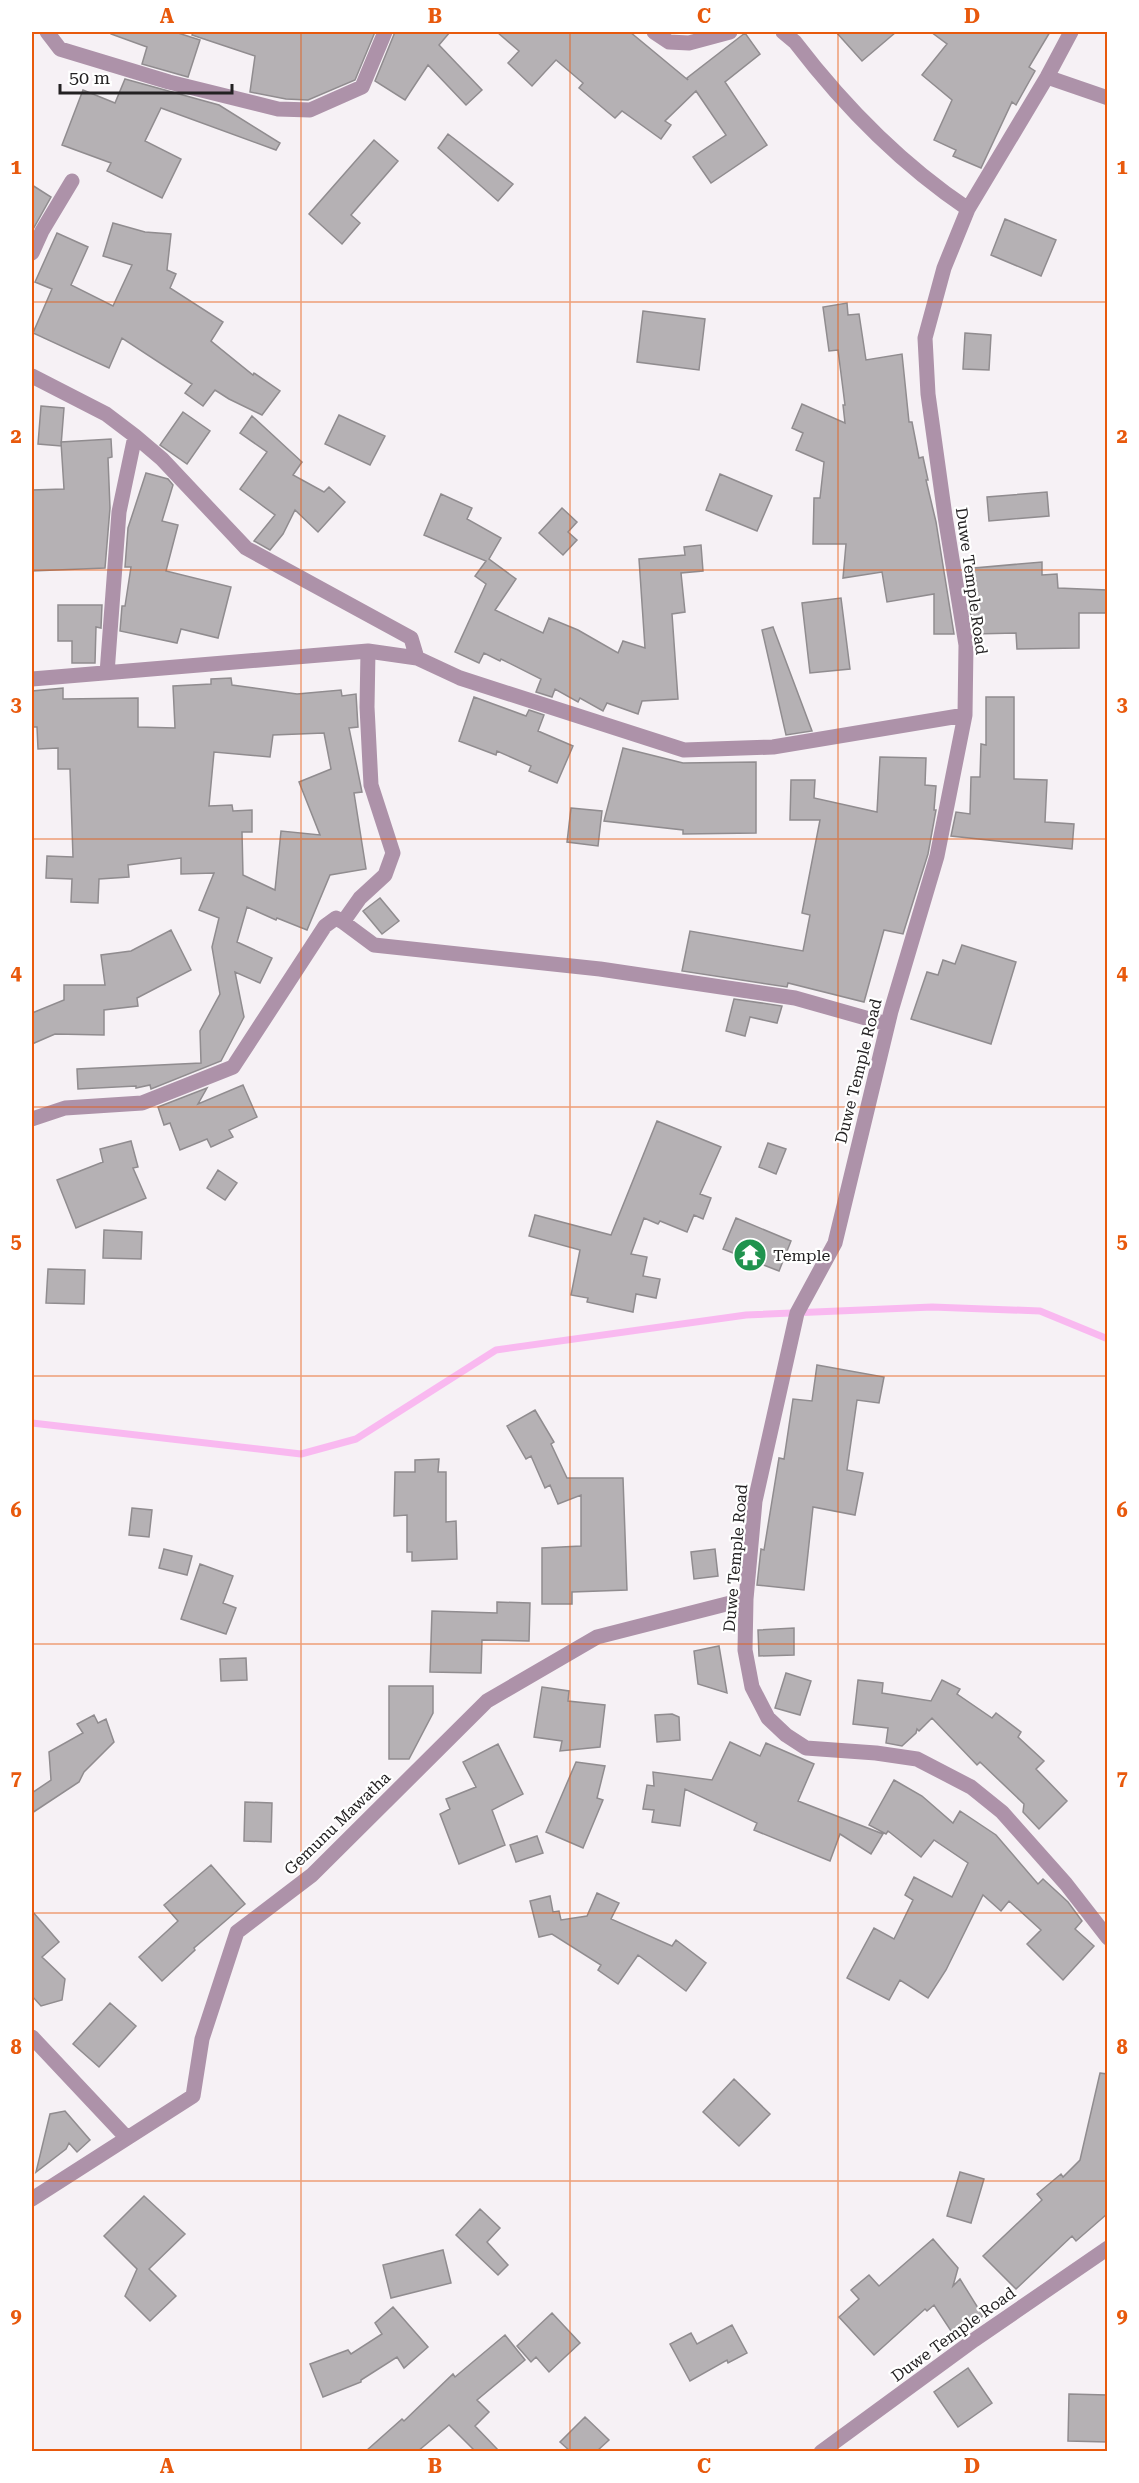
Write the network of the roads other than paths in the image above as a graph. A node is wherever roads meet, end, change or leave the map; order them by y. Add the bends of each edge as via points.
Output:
1 (47, 32) edge
2 (385, 32) edge
3 (654, 32) edge
4 (730, 32) edge
5 (783, 32) edge
6 (1071, 32) edge
7 (1047, 77) junction
8 (1107, 98) edge
9 (72, 181) dead end
10 (968, 209) junction
11 (32, 254) edge
12 (32, 376) edge
13 (135, 436) junction
14 (368, 651) junction
15 (417, 658) junction
16 (107, 673) junction
17 (32, 679) edge
18 (965, 715) junction
19 (343, 922) junction
20 (887, 1024) junction
21 (32, 1119) edge
22 (746, 1599) junction
23 (1107, 1938) edge
24 (32, 2037) edge
25 (127, 2138) junction
26 (32, 2199) edge
27 (1107, 2248) edge
28 (821, 2451) edge

1 - 2 street via 60,49 169,82 278,109 310,110 362,87
3 - 4 street via 669,42 689,43
5 - 10 street via 866,125 937,188
6 - 7 street, Duwe Temple Road
7 - 8 street
7 - 10 street, Duwe Temple Road
9 - 11 street
10 - 18 street, Duwe Temple Road via 944,268 925,338 929,405 966,645
12 - 13 street via 106,414
13 - 15 street via 246,548 411,638
13 - 16 street via 119,512
14 - 15 street
14 - 16 street
14 - 19 street via 371,785 393,853 385,875 360,898
15 - 18 street via 460,678 684,750 773,747
16 - 17 street
18 - 20 street, Duwe Temple Road via 937,856
19 - 20 street via 374,945 600,969 783,997
19 - 21 street via 336,918 325,926 233,1067 142,1103 65,1108
20 - 22 street, Duwe Temple Road via 835,1243 797,1313 755,1502
22 - 23 street, Duwe Temple Road via 745,1650 752,1687 768,1718 786,1735 806,1748 917,1759 971,1787 1002,1812 1066,1884
22 - 25 street, Gemunu Mawatha via 597,1637 487,1701 312,1875 237,1932 202,2039 193,2096
24 - 25 street
25 - 26 street, Gemunu Mawatha
27 - 28 street, Duwe Temple Road

